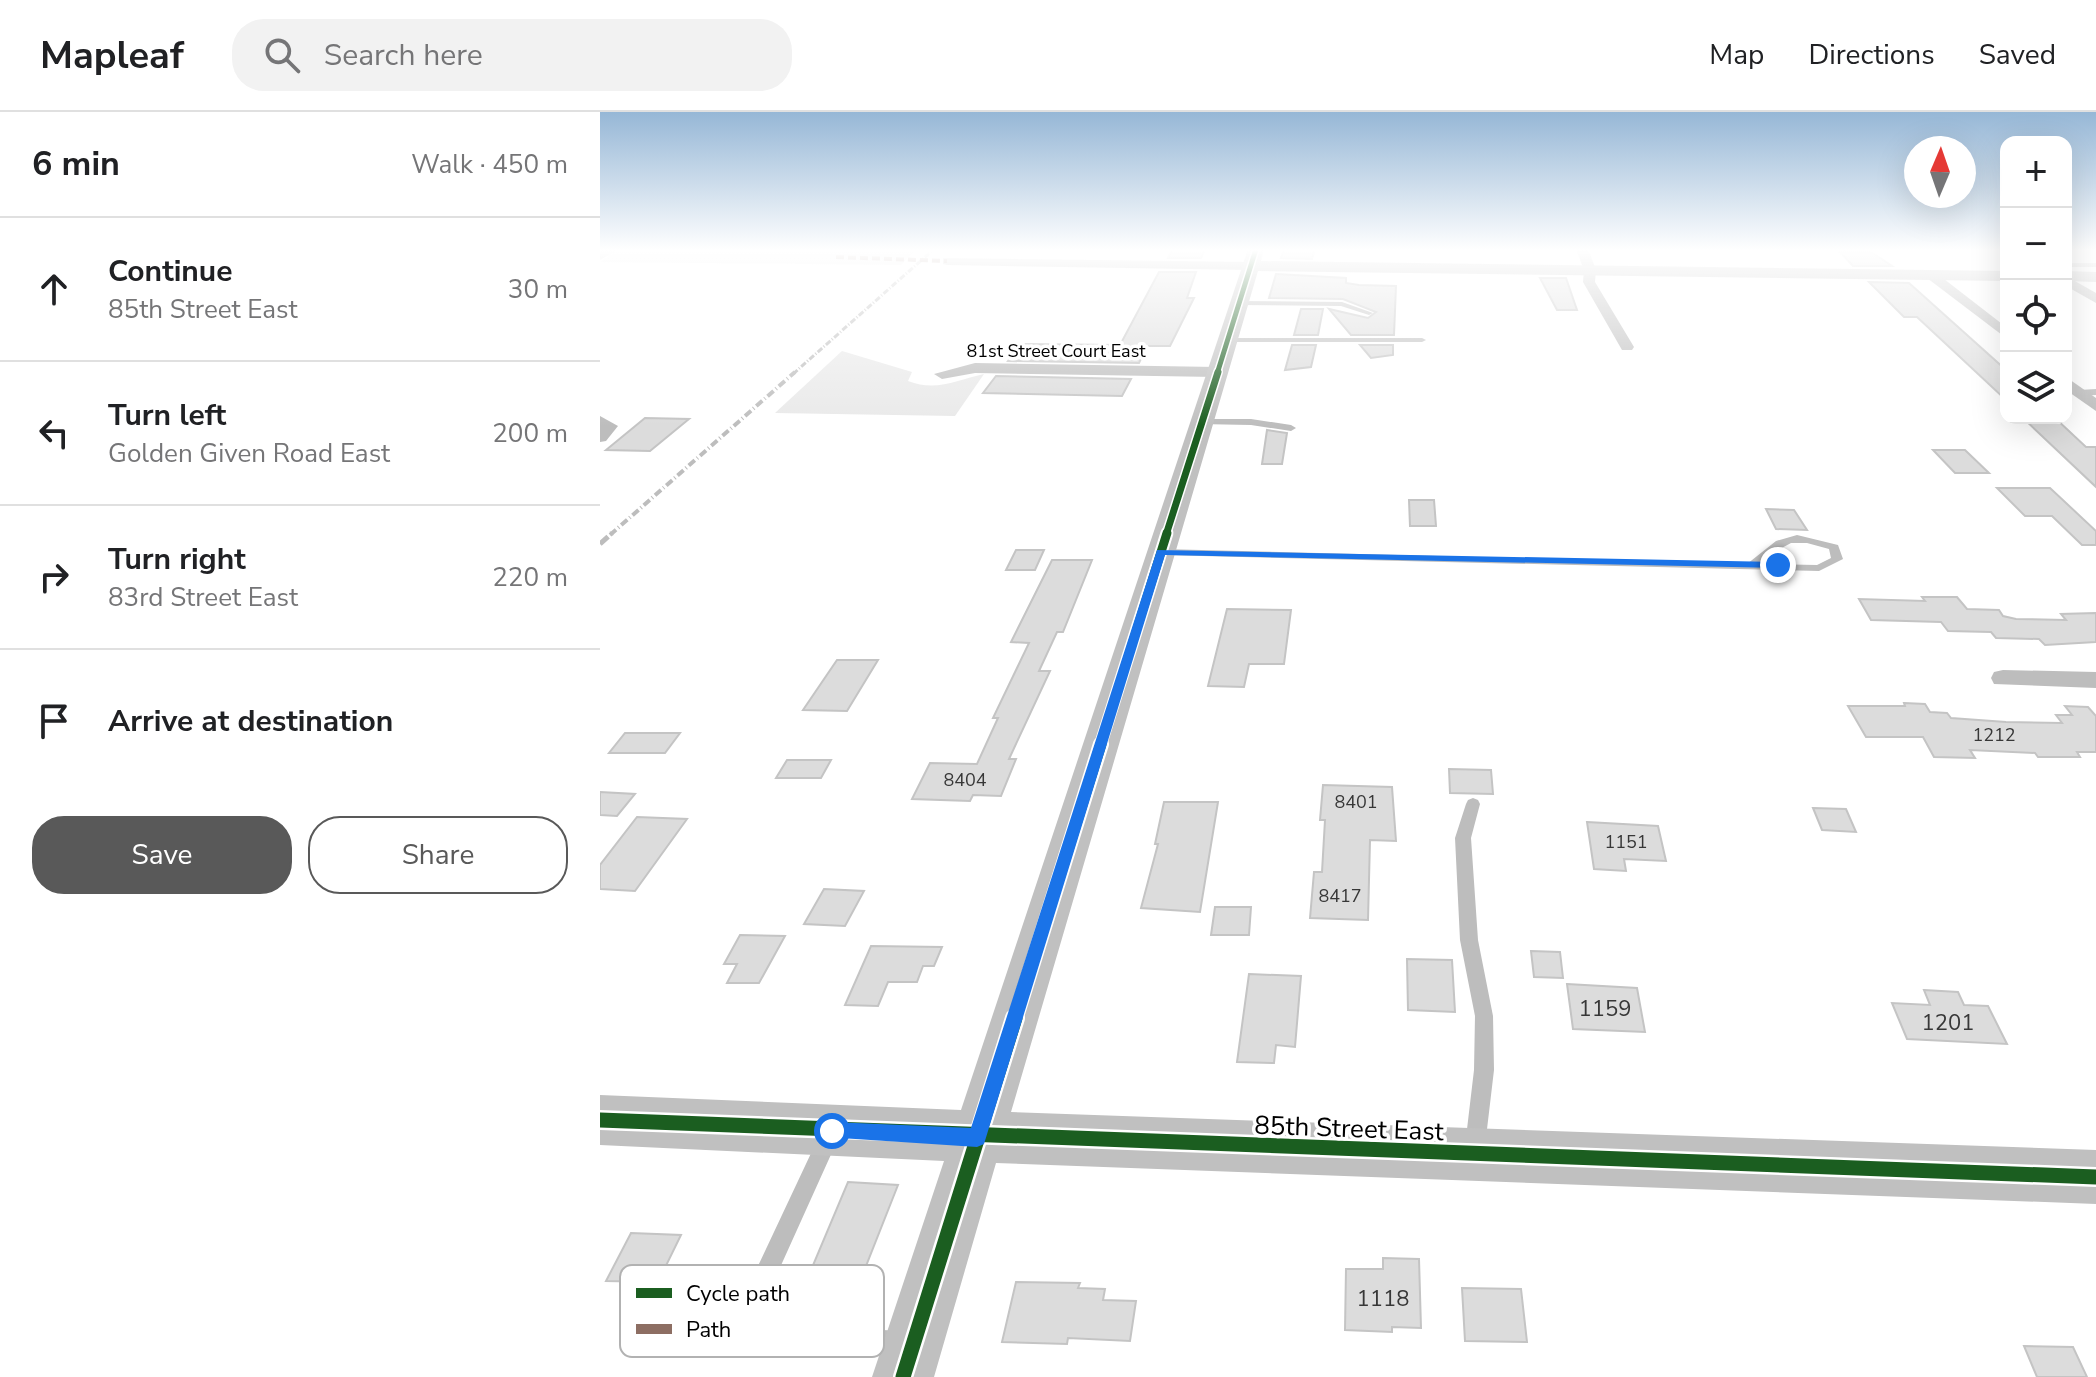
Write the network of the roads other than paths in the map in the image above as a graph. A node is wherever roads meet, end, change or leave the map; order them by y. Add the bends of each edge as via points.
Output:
1 (1237, 308) edge
2 (1354, 308) edge
3 (1604, 308) edge
4 (1973, 308) edge
5 (1369, 313) dead end
6 (2000, 329) edge
7 (1422, 340) dead end
8 (1627, 347) dead end
9 (1222, 356) junction
10 (942, 374) dead end
11 (2080, 389) edge
12 (2096, 406) edge
13 (1202, 422) junction
14 (1291, 428) dead end
15 (1161, 552) junction
16 (1751, 566) junction
17 (2003, 678) dead end
18 (2096, 680) edge
19 (1473, 804) dead end
20 (600, 1120) edge
21 (832, 1131) junction
22 (977, 1137) junction
23 (1475, 1155) junction
24 (2096, 1177) edge
25 (770, 1265) edge
26 (884, 1356) edge
27 (908, 1360) edge

1 - 9 street
2 - 5 lane
3 - 8 street
4 - 6 street
7 - 9 lane
9 - 10 street, 81st Street Court East
9 - 13 street
11 - 12 street
13 - 14 lane
13 - 15 street
15 - 16 lane
15 - 22 street
16 - 16 lane via 1819,568 1837,559 1834,547 1806,538 1782,540
17 - 18 street
19 - 23 lane via 1463,838 1469,940 1484,1016
20 - 21 street, 85th Street East
21 - 22 street, 85th Street East
21 - 25 lane
22 - 23 street, 85th Street East
22 - 27 street
23 - 24 street, 85th Street East
26 - 27 lane

